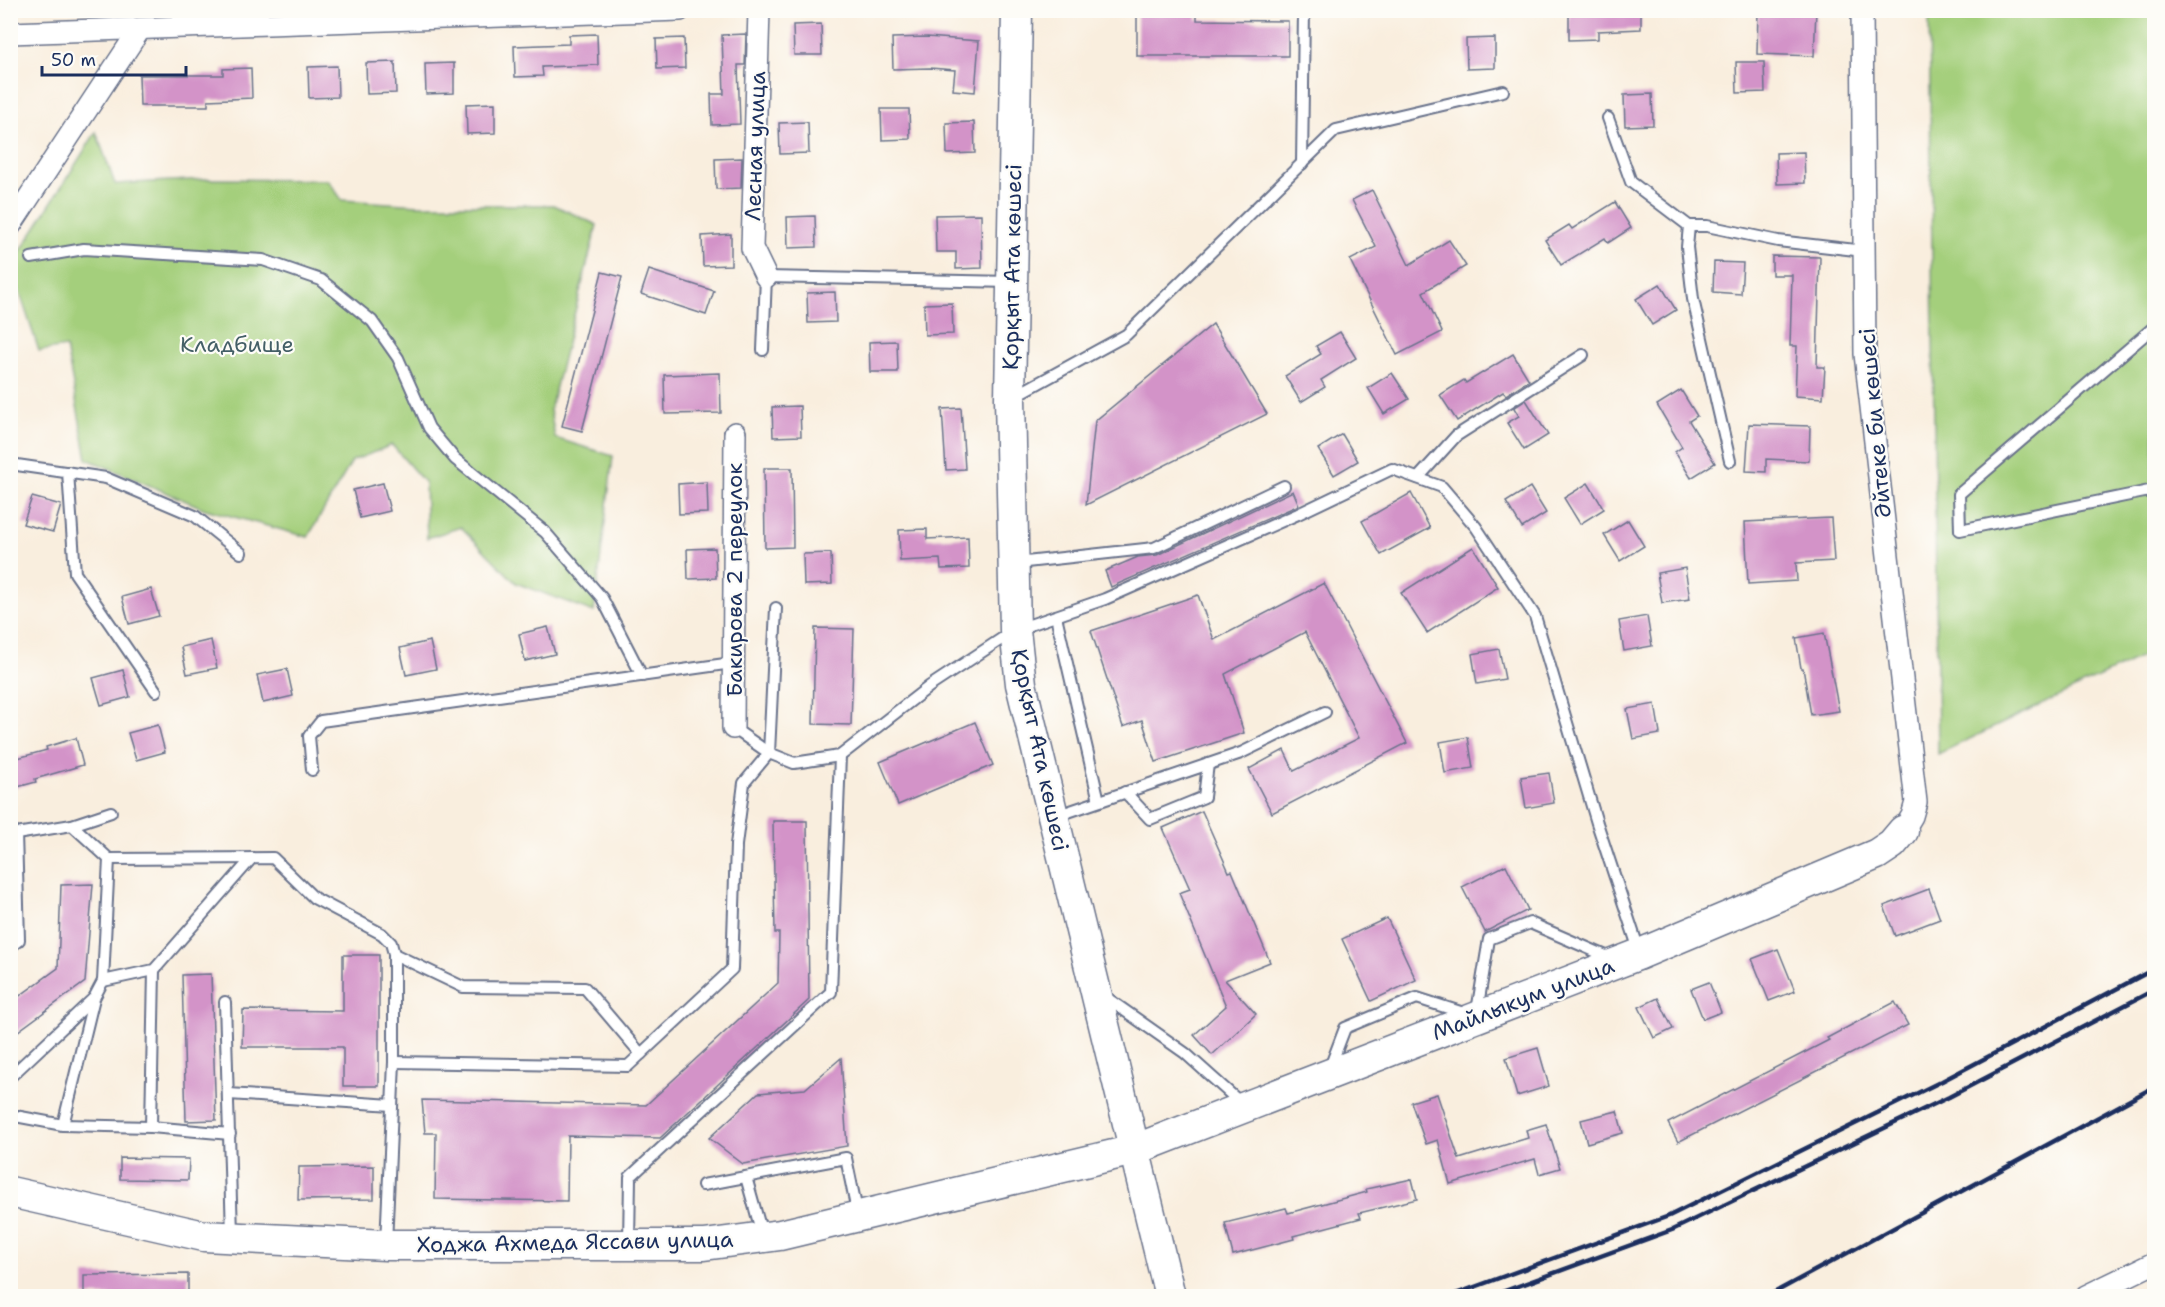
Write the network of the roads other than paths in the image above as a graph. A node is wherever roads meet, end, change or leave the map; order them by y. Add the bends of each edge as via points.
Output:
1 (680, 10) edge
2 (759, 10) edge
3 (1017, 10) edge
4 (1304, 10) edge
5 (1862, 10) edge
6 (209, 18) edge
7 (140, 28) junction
8 (10, 33) edge
9 (1503, 91) dead end
10 (1608, 118) dead end
11 (1302, 164) junction
12 (10, 225) edge
13 (1689, 226) junction
14 (1864, 251) junction
15 (31, 258) dead end
16 (766, 277) junction
17 (1012, 282) junction
18 (2154, 327) edge
19 (763, 350) dead end
20 (1583, 355) dead end
21 (1010, 398) junction
22 (735, 433) dead end
23 (1730, 461) dead end
24 (10, 464) edge
25 (68, 472) junction
26 (1418, 478) junction
27 (1284, 486) dead end
28 (2154, 490) edge
29 (241, 553) dead end
30 (1013, 563) junction
31 (776, 608) dead end
32 (1056, 616) junction
33 (1015, 630) junction
34 (732, 663) junction
35 (642, 676) junction
36 (156, 691) dead end
37 (1325, 712) dead end
38 (733, 728) joint
39 (769, 753) junction
40 (840, 756) junction
41 (1208, 764) junction
42 (312, 770) dead end
43 (1125, 792) junction
44 (1100, 801) junction
45 (111, 812) dead end
46 (1053, 817) junction
47 (72, 825) junction
48 (1903, 831) joint
49 (13, 834) edge
50 (252, 858) junction
51 (109, 859) junction
52 (10, 947) edge
53 (394, 954) junction
54 (1629, 958) junction
55 (154, 970) junction
56 (103, 981) junction
57 (1095, 989) junction
58 (94, 998) junction
59 (225, 1002) dead end
60 (1476, 1017) junction
61 (641, 1054) junction
62 (394, 1062) junction
63 (1326, 1076) junction
64 (10, 1077) edge
65 (229, 1094) junction
66 (392, 1105) junction
67 (1245, 1107) junction
68 (10, 1115) edge
69 (63, 1125) junction
70 (151, 1127) junction
71 (230, 1134) junction
72 (1134, 1150) junction
73 (746, 1177) junction
74 (703, 1185) dead end
75 (10, 1192) edge
76 (858, 1216) junction
77 (232, 1237) junction
78 (763, 1237) junction
79 (386, 1245) junction
80 (629, 1245) junction
81 (2154, 1263) edge
82 (1170, 1296) edge
83 (2086, 1296) edge

1 - 6 street
2 - 16 street, Лесная улица via 752,248
3 - 17 street, Қорқыт Ата көшесі
4 - 11 lane
5 - 14 street, Әйтеке би көшесі
6 - 7 street
7 - 8 street
7 - 12 street
9 - 11 lane via 1336,130
10 - 13 lane via 1631,182
11 - 21 lane via 1126,335
13 - 14 lane
13 - 23 lane via 1693,299
14 - 48 street, Әйтеке би көшесі via 1866,354 1916,802
15 - 35 lane via 84,249 262,260 321,280 372,321 398,358 429,428 455,459 545,532 602,598
16 - 17 lane
16 - 19 lane
17 - 21 street, Қорқыт Ата көшесі
18 - 28 lane via 1959,494 1960,530
20 - 26 lane via 1456,436
21 - 30 street, Қорқыт Ата көшесі
22 - 34 street, Бакирова 2 переулок
24 - 25 lane
25 - 29 lane via 106,478 195,516
25 - 36 lane via 75,573
26 - 32 lane via 1392,469 1116,594
26 - 54 lane via 1442,487 1470,519 1535,616 1597,823
27 - 30 lane via 1154,548
30 - 33 street, Қорқыт Ата көшесі
31 - 39 lane
32 - 33 lane
32 - 44 lane
33 - 40 lane via 930,686
33 - 46 street, Қорқыт Ата көшесі via 1021,684
34 - 35 lane
34 - 38 street, Бакирова 2 переулок
35 - 42 lane via 321,721 309,736
37 - 41 lane via 1241,753
38 - 39 lane
39 - 40 lane via 794,764
39 - 61 lane via 744,783 736,845 732,969
40 - 80 lane via 831,992 630,1177
41 - 43 lane
41 - 43 lane via 1204,798 1150,819
43 - 44 lane
44 - 46 lane
45 - 47 lane
46 - 57 street, Қорқыт Ата көшесі
47 - 49 lane
47 - 51 lane
48 - 54 street, Майлыкум улица via 1877,854
49 - 52 lane via 19,940
50 - 51 lane
50 - 53 lane via 273,858 314,898 382,934 391,943
50 - 55 lane
51 - 56 lane
53 - 61 lane via 463,987 585,988
53 - 62 lane
54 - 60 street, Майлыкум улица
54 - 60 lane via 1530,923 1489,939
55 - 56 lane
55 - 70 lane
56 - 58 lane
57 - 67 lane via 1185,1053
57 - 72 street, Қорқыт Ата көшесі
58 - 64 lane
58 - 69 lane
59 - 65 lane
60 - 63 street, Майлыкум улица
60 - 63 lane via 1417,998 1345,1028
61 - 62 lane via 628,1066
62 - 66 lane
63 - 67 street, Майлыкум улица
65 - 66 lane
65 - 71 lane
66 - 79 lane
67 - 72 street, Майлыкум улица
68 - 69 lane
69 - 70 lane
70 - 71 lane
71 - 77 lane
72 - 76 street, Ходжа Ахмеда Яссави улица
72 - 82 street, Қорқыт Ата көшесі
73 - 74 lane
73 - 76 lane via 846,1158
73 - 78 lane
75 - 77 street, Ходжа Ахмеда Яссави улица via 204,1236
76 - 78 street, Ходжа Ахмеда Яссави улица
77 - 79 street, Ходжа Ахмеда Яссави улица
78 - 80 street, Ходжа Ахмеда Яссави улица via 704,1245
79 - 80 street, Ходжа Ахмеда Яссави улица
81 - 83 street

